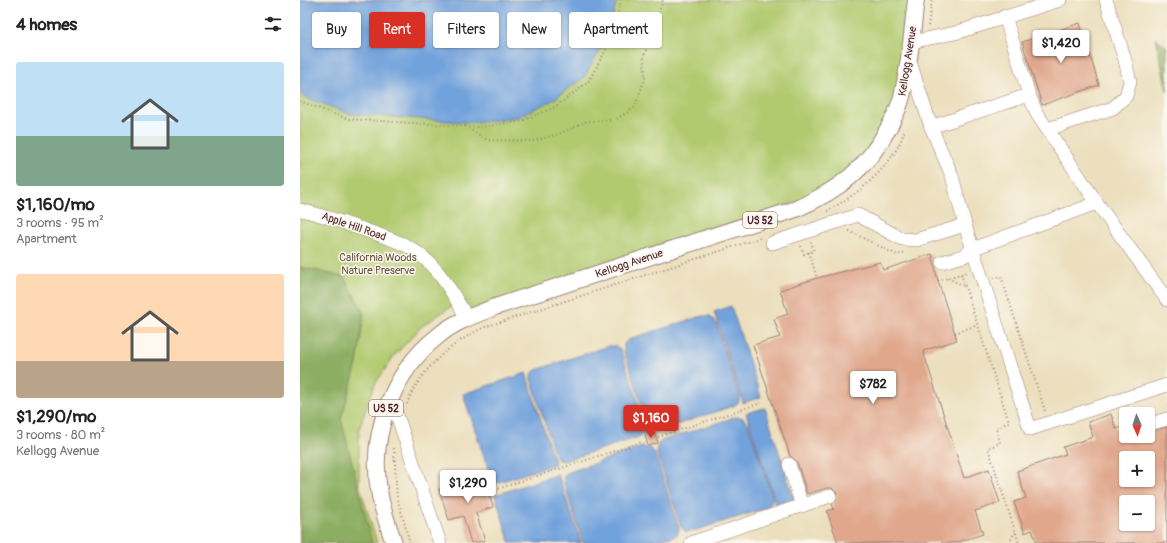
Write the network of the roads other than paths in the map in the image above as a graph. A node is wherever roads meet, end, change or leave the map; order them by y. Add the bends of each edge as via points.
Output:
1 (916, 0) edge
2 (1060, 0) edge
3 (1106, 0) edge
4 (1005, 16) junction
5 (911, 42) junction
6 (909, 58) junction
7 (1029, 95) junction
8 (931, 127) junction
9 (1048, 129) junction
10 (1097, 203) junction
11 (300, 210) edge
12 (965, 225) junction
13 (772, 243) dead end
14 (972, 249) junction
15 (942, 262) dead end
16 (1167, 300) edge
17 (468, 318) junction
18 (1167, 385) edge
19 (391, 397) junction
20 (1167, 418) edge
21 (1155, 422) edge
22 (789, 464) dead end
23 (830, 496) dead end
24 (802, 506) junction
25 (394, 543) edge
26 (440, 543) edge
27 (691, 543) edge

1 - 5 main road, Kellogg Avenue / US 52
2 - 4 street
3 - 9 street via 1130,82 1126,96 1113,108
4 - 5 street via 955,33
4 - 7 street
5 - 6 main road, Kellogg Avenue / US 52
6 - 8 street
6 - 17 main road, Kellogg Avenue / US 52 via 902,97 880,144 854,174 817,200
7 - 8 street
7 - 9 street via 1037,114
8 - 12 street via 952,176
9 - 10 street
10 - 14 street
10 - 16 street
11 - 17 street, Apple Hill Road via 317,213 411,248 436,269
12 - 13 street via 909,240 902,239 858,215
12 - 14 street
14 - 15 street via 964,256
14 - 18 street via 1030,429
17 - 19 main road, Kellogg Avenue / US 52 via 438,336 419,354
19 - 25 main road, Kellogg Avenue / US 52 via 380,431 377,480
19 - 26 street
20 - 21 street
22 - 24 street
23 - 24 street
24 - 27 street

